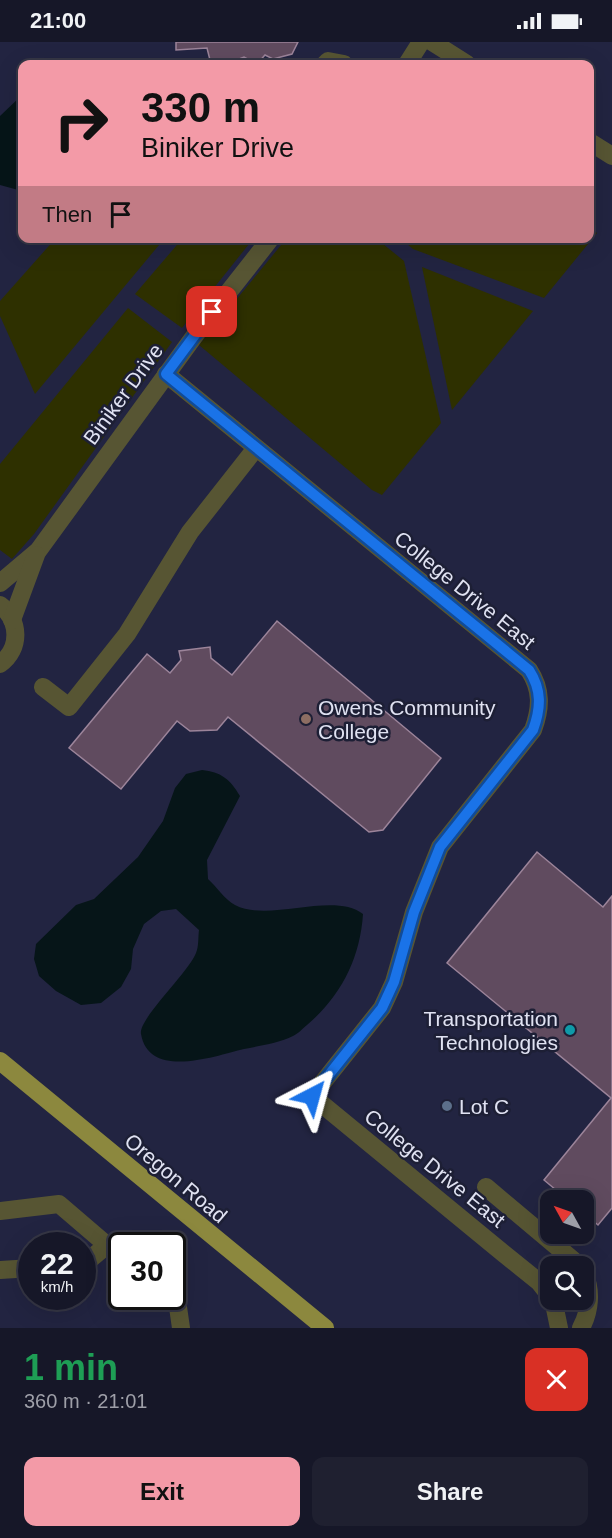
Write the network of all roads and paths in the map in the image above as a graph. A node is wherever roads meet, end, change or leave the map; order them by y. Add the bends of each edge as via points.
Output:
1 (421, 42) edge
2 (432, 42) edge
3 (410, 60) edge
4 (461, 60) edge
5 (594, 145) edge
6 (612, 156) edge
7 (267, 243) edge
8 (166, 374) junction
9 (256, 448) junction
10 (38, 551) junction
11 (0, 583) edge
12 (0, 605) edge
13 (12, 620) junction
14 (0, 664) edge
15 (43, 687) dead end
16 (0, 1061) edge
17 (486, 1187) dead end
18 (0, 1211) edge
19 (107, 1245) joint
20 (96, 1254) edge
21 (568, 1256) edge
22 (18, 1269) edge
23 (0, 1270) edge
24 (540, 1283) edge
25 (178, 1310) edge
26 (555, 1310) edge
27 (587, 1310) edge
28 (181, 1328) edge
29 (325, 1328) edge
30 (560, 1328) edge
31 (580, 1328) edge

1 - 3 street
2 - 4 street
5 - 6 street
7 - 8 street, Biniker Drive
8 - 9 street, College Drive East
8 - 10 street, Biniker Drive
9 - 15 street via 190,532 127,634 69,707
9 - 24 street, College Drive East via 529,670 537,682 539,715 533,730 440,847 382,1008 312,1096
10 - 11 street, Biniker Drive
10 - 13 street, Biniker Drive
12 - 13 street
13 - 14 street via 16,639
16 - 29 main road, Oregon Road
17 - 21 street, College Drive East
18 - 19 street via 59,1204
19 - 20 street
22 - 23 street
25 - 28 street
26 - 30 street, College Drive East
27 - 31 street

